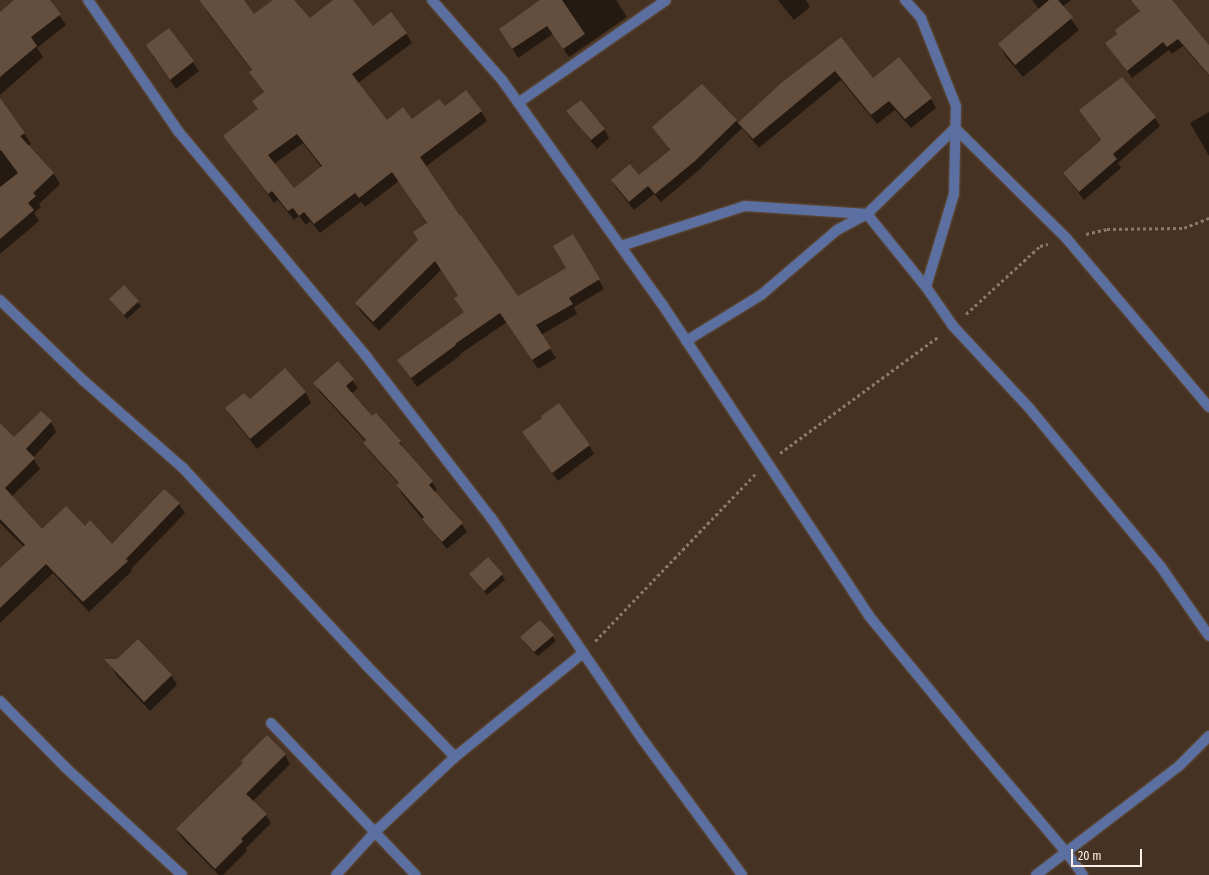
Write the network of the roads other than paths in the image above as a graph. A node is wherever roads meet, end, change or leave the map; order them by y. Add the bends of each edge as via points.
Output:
1 (88, 0) edge
2 (432, 0) edge
3 (666, 0) edge
4 (905, 0) edge
5 (518, 103) junction
6 (955, 128) junction
7 (867, 214) junction
8 (621, 246) junction
9 (926, 288) junction
10 (0, 300) edge
11 (686, 341) junction
12 (1209, 407) edge
13 (1209, 636) edge
14 (583, 653) junction
15 (0, 701) edge
16 (271, 723) dead end
17 (1209, 736) edge
18 (455, 757) junction
19 (376, 832) junction
20 (1067, 853) junction
21 (182, 875) edge
22 (336, 875) edge
23 (416, 875) edge
24 (742, 875) edge
25 (1036, 875) edge
26 (1083, 875) edge

1 - 14 street via 178,131 366,356 492,519
2 - 5 street via 502,80
3 - 5 street
4 - 6 street via 921,18 956,106
5 - 8 street
6 - 7 street
6 - 9 street via 954,194
6 - 12 street via 1067,239
7 - 8 street via 745,206
7 - 9 street
7 - 11 street via 837,230 761,295
8 - 11 street
9 - 13 street via 953,326 1030,409 1146,550
10 - 18 street via 84,381 183,468
11 - 20 street via 869,616
14 - 18 street
14 - 24 street
15 - 21 street via 65,767
16 - 19 street
17 - 20 street via 1178,767
18 - 19 street
19 - 22 street
19 - 23 street
20 - 25 street
20 - 26 street

